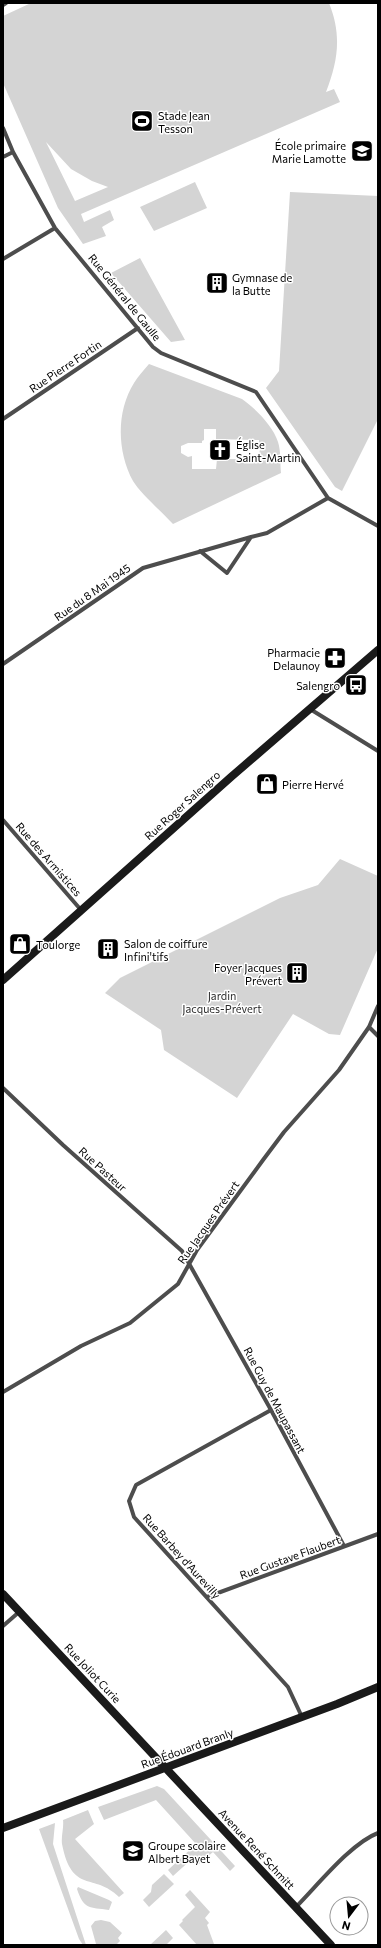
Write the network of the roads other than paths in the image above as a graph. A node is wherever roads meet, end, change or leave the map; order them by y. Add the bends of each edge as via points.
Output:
1 (6, 3) edge
2 (3, 4) edge
3 (3, 128) edge
4 (13, 152) junction
5 (3, 157) edge
6 (55, 228) junction
7 (3, 259) edge
8 (138, 328) junction
9 (3, 419) edge
10 (328, 498) junction
11 (378, 526) edge
12 (251, 537) junction
13 (200, 552) junction
14 (378, 650) edge
15 (3, 664) edge
16 (310, 709) junction
17 (378, 751) edge
18 (3, 820) edge
19 (81, 910) junction
20 (3, 980) edge
21 (378, 1006) edge
22 (369, 1027) junction
23 (378, 1036) edge
24 (3, 1088) edge
25 (189, 1264) junction
26 (3, 1392) edge
27 (271, 1410) junction
28 (378, 1534) edge
29 (344, 1546) junction
30 (3, 1594) edge
31 (207, 1597) junction
32 (20, 1611) junction
33 (3, 1626) edge
34 (378, 1687) edge
35 (302, 1717) junction
36 (166, 1768) junction
37 (3, 1828) edge
38 (378, 1833) edge
39 (296, 1907) junction
40 (331, 1945) edge

1 - 2 street
3 - 4 street, Rue Général de Gaulle
4 - 5 street
4 - 6 street, Rue Général de Gaulle
6 - 7 street
6 - 8 street, Rue Général de Gaulle
8 - 9 street, Rue Pierre Fortin
8 - 10 street, Rue Général de Gaulle via 161,353 256,392
10 - 11 street, Rue Général de Gaulle
10 - 12 street, Rue du 8 Mai 1945 via 267,532
12 - 13 street, Rue du 8 Mai 1945
12 - 13 street via 227,573
13 - 15 street, Rue du 8 Mai 1945 via 143,568
14 - 16 main road, Rue Roger Salengro
16 - 17 street
16 - 19 main road, Rue Roger Salengro
18 - 19 street, Rue des Armistices
19 - 20 main road, Rue Roger Salengro
21 - 22 street, Rue Jacques Prévert
22 - 23 street
22 - 25 street, Rue Jacques Prévert via 338,1070 267,1154
24 - 25 street, Rue Pasteur via 182,1251
25 - 26 street, Rue Jacques Prévert via 178,1284 130,1323 81,1346
25 - 27 street, Rue Guy de Maupassant
27 - 29 street, Rue Guy de Maupassant
27 - 31 street, Rue Barbey d'Aurevilly via 136,1485 129,1501 134,1517
28 - 29 street, Rue Gustave Flaubert
29 - 31 street, Rue Gustave Flaubert
30 - 32 main road, Rue Joliot Curie
31 - 35 street, Rue Barbey d'Aurevilly via 288,1686
32 - 33 street
32 - 36 main road, Rue Joliot Curie
34 - 35 main road, Rue Édouard Branly
35 - 36 main road, Rue Édouard Branly
36 - 37 main road, Rue Édouard Branly
36 - 39 main road, Avenue René Schmitt
38 - 39 street via 365,1839
39 - 40 main road, Avenue René Schmitt

